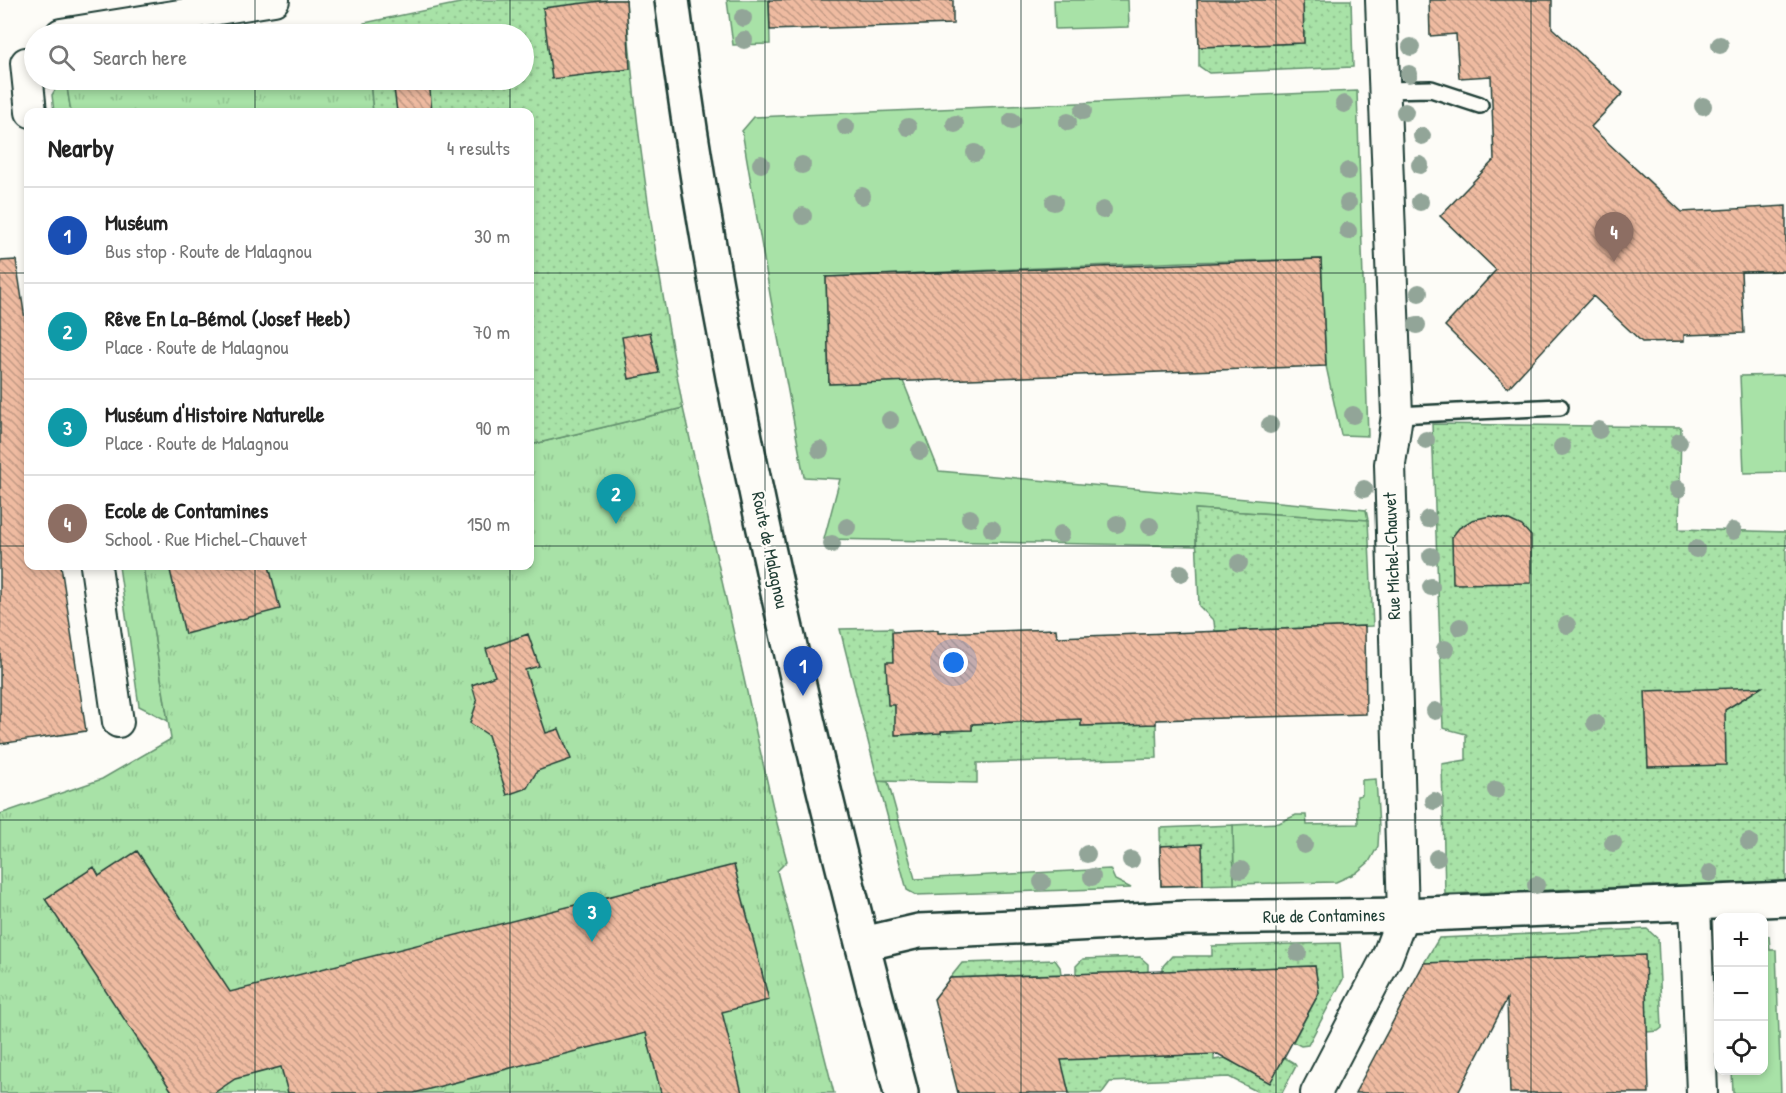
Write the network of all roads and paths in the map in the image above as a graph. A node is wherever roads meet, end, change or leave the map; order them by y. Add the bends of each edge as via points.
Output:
1 (274, 0) edge
2 (672, 0) edge
3 (1381, 0) edge
4 (124, 24) edge
5 (20, 62) edge
6 (24, 80) edge
7 (26, 90) edge
8 (1384, 90) junction
9 (1480, 105) dead end
10 (30, 108) edge
11 (1560, 407) dead end
12 (1397, 415) junction
13 (97, 570) edge
14 (118, 722) dead end
15 (1786, 899) edge
16 (1695, 903) junction
17 (1402, 915) junction
18 (863, 944) junction
19 (901, 1093) edge
20 (1316, 1093) edge
21 (1702, 1093) edge

1 - 4 street
2 - 18 main road, Route de Malagnou via 686,115 742,420 792,652
3 - 8 street, Rue Michel-Chauvet
5 - 6 street
7 - 10 street
8 - 9 lane via 1431,89
8 - 12 street, Rue Michel-Chauvet
11 - 12 lane
12 - 17 street, Rue Michel-Chauvet via 1389,464
13 - 14 street
15 - 16 main road, Rue de Contamines
16 - 17 main road, Rue de Contamines
16 - 21 street
17 - 18 main road, Rue de Contamines via 1187,918 919,932
17 - 20 street, Rue Michel-Chauvet via 1387,957
18 - 19 main road, Route de Malagnou

